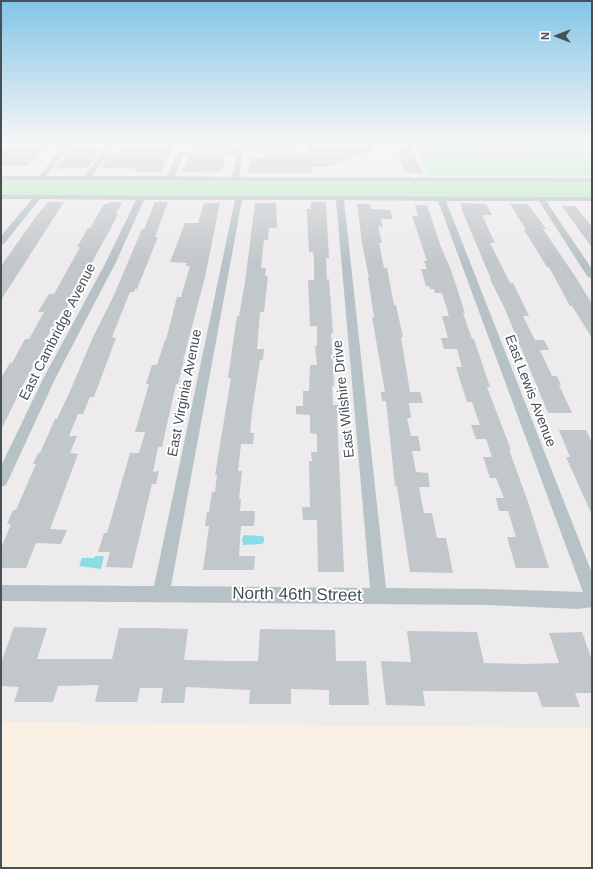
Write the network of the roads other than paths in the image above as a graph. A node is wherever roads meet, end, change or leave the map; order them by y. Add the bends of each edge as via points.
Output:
1 (1, 197) edge
2 (38, 197) junction
3 (141, 198) junction
4 (239, 198) junction
5 (340, 198) junction
6 (440, 198) junction
7 (541, 199) junction
8 (592, 199) edge
9 (1, 242) edge
10 (592, 276) edge
11 (1, 480) edge
12 (1, 593) edge
13 (161, 594) junction
14 (592, 594) edge
15 (379, 596) junction
16 (592, 599) edge

1 - 2 street
2 - 3 street
2 - 9 street
3 - 4 street
3 - 11 street, East Cambridge Avenue
4 - 5 street
4 - 13 street, East Virginia Avenue
5 - 6 street
5 - 15 street, East Wilshire Drive
6 - 7 street
6 - 14 street, East Lewis Avenue
7 - 8 street
7 - 10 street
12 - 13 street, North 46th Street
13 - 15 street, North 46th Street
15 - 16 street, North 46th Street via 578,601

